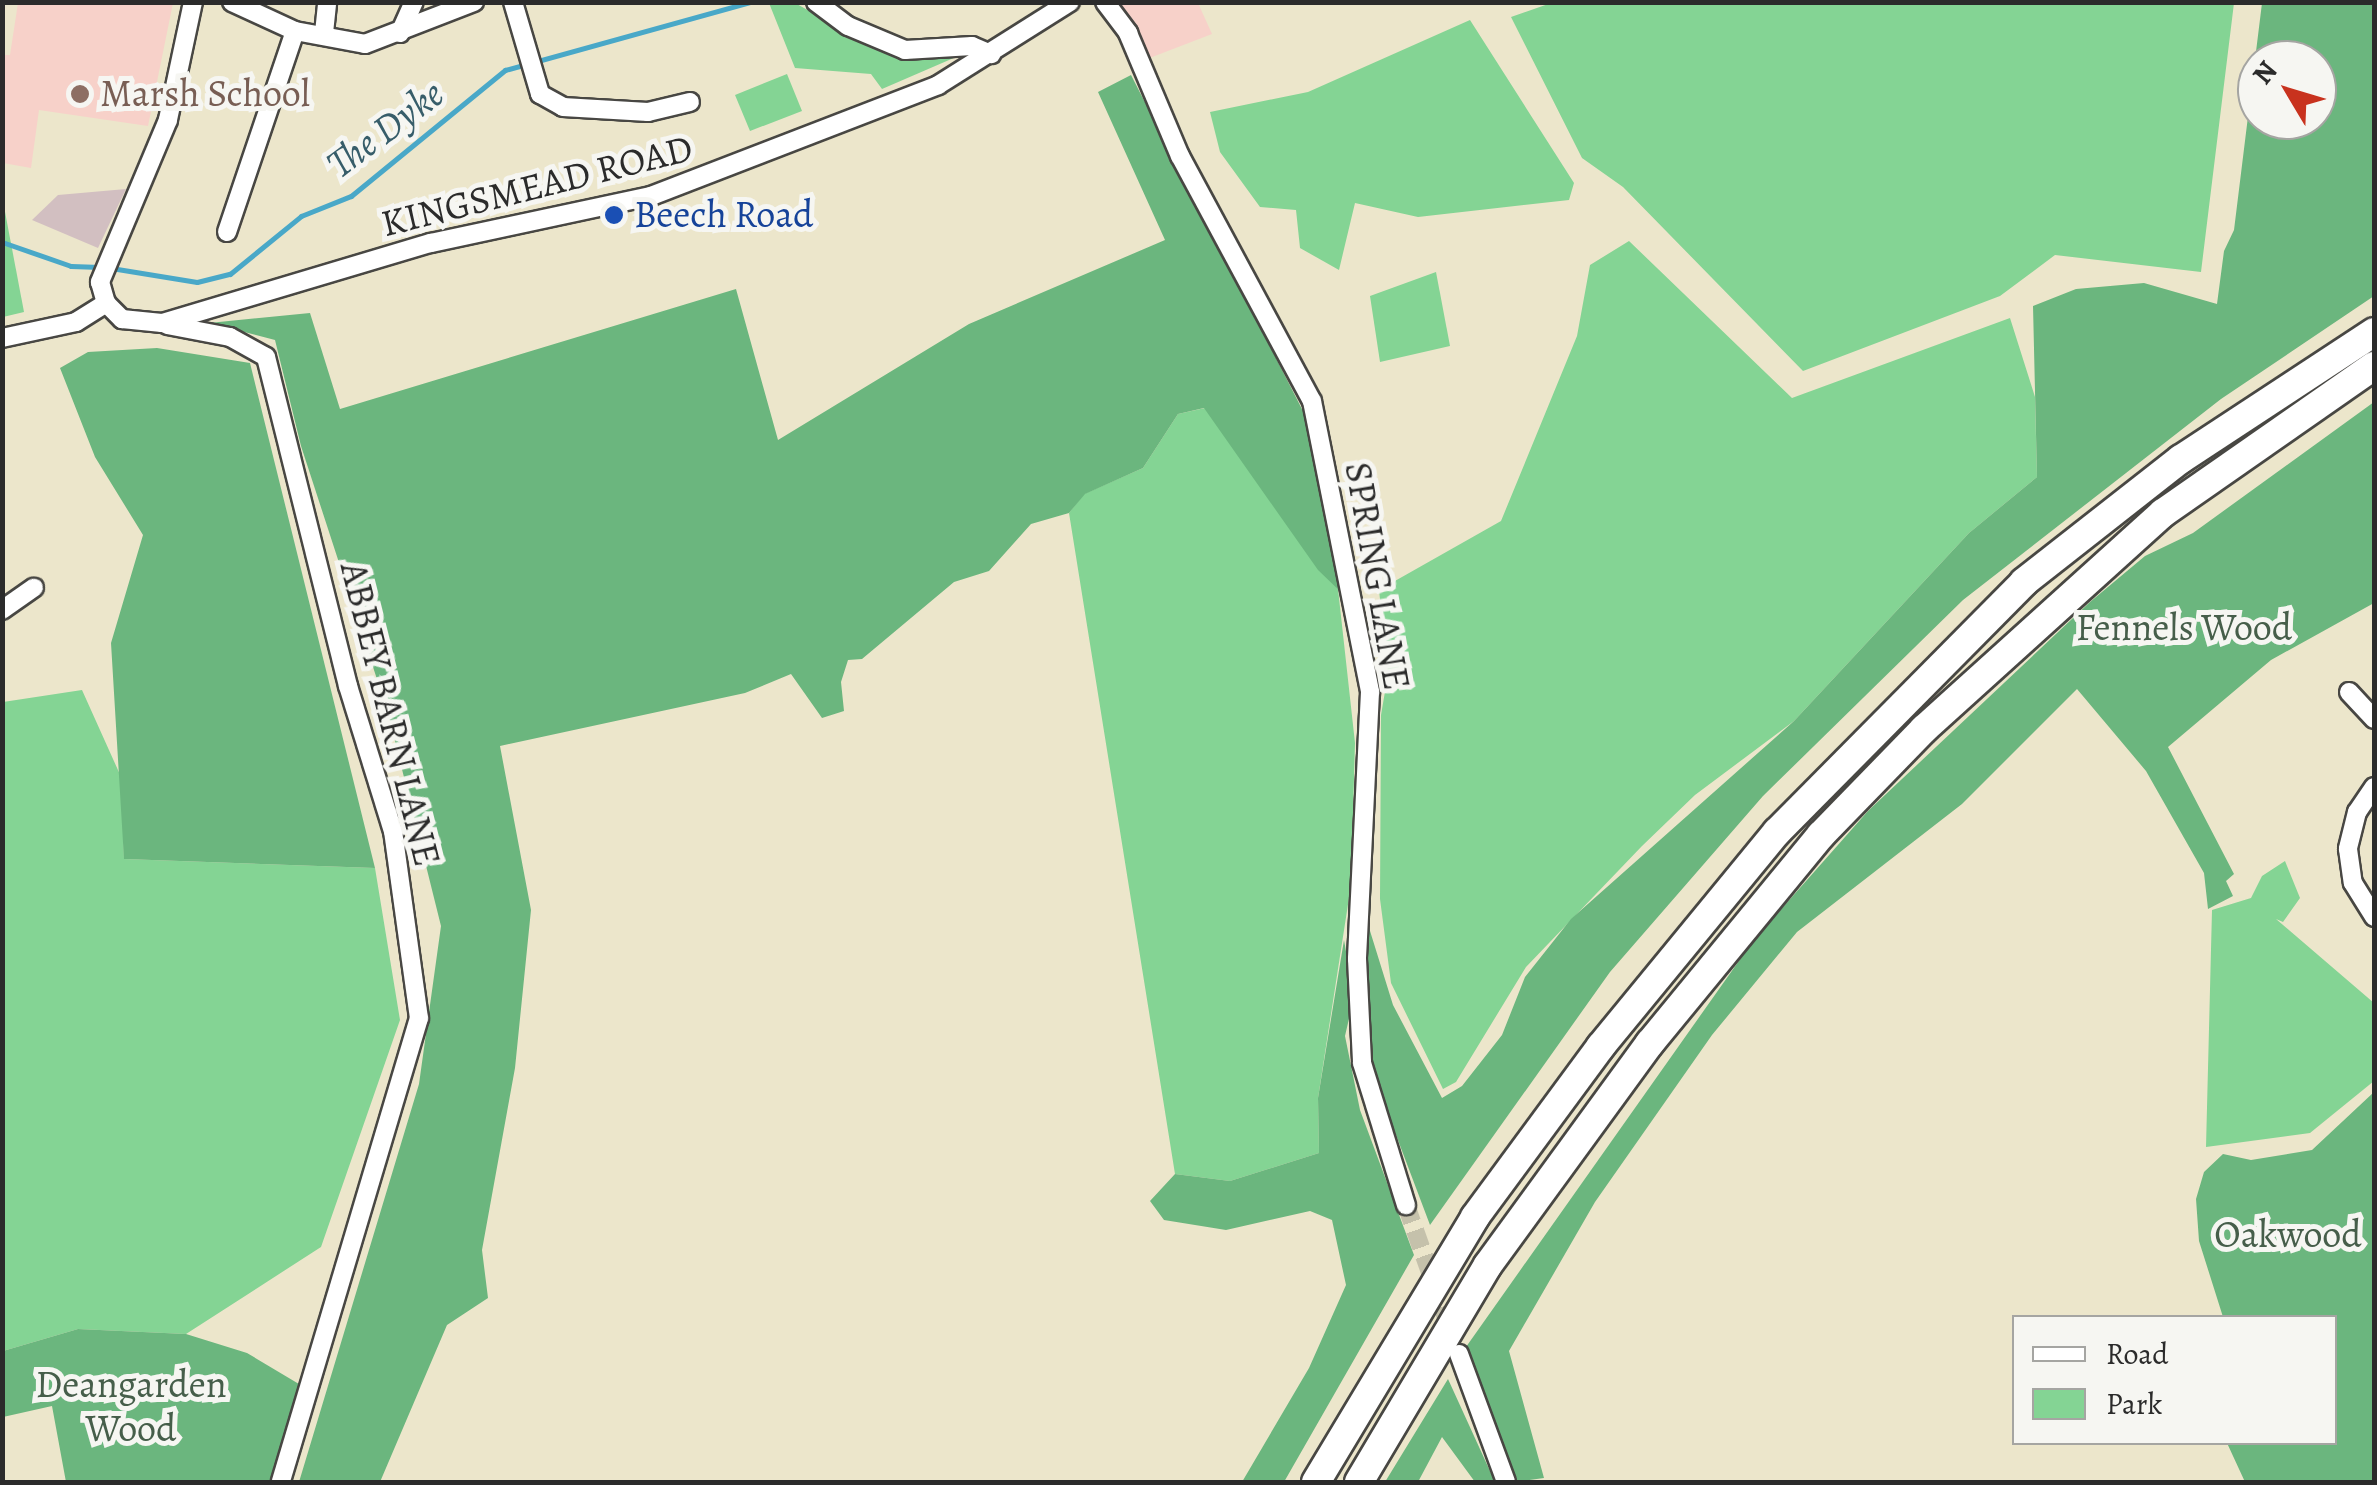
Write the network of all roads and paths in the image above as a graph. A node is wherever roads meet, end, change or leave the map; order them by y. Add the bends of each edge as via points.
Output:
1 (192, 2) edge
2 (232, 2) edge
3 (327, 2) edge
4 (414, 2) edge
5 (474, 2) edge
6 (513, 2) edge
7 (816, 2) edge
8 (1070, 2) edge
9 (1106, 2) edge
10 (295, 31) junction
11 (324, 33) junction
12 (400, 33) junction
13 (991, 54) junction
14 (690, 102) dead end
15 (227, 232) dead end
16 (106, 303) junction
17 (162, 324) junction
18 (2374, 332) edge
19 (2, 338) edge
20 (2374, 366) edge
21 (34, 588) dead end
22 (3, 619) edge
23 (2349, 692) dead end
24 (2374, 719) edge
25 (2374, 787) edge
26 (2374, 917) edge
27 (1406, 1205) tunnel mouth
28 (1459, 1354) tunnel mouth
29 (282, 1482) edge
30 (1316, 1482) edge
31 (1359, 1482) edge
32 (1506, 1482) edge

1 - 16 street via 168,120 136,206 107,253 100,282
2 - 10 street
3 - 11 street
4 - 12 street
5 - 12 street
6 - 14 street via 540,94 563,107 648,112
7 - 13 street via 848,26 905,50 972,46
8 - 13 street, KINGSMEAD ROAD
9 - 27 street, SPRING LANE via 1312,401 1370,692 1358,960 1362,1063
10 - 11 street
10 - 15 street
11 - 12 street via 365,44
13 - 17 street, KINGSMEAD ROAD via 938,85 652,196 431,243
16 - 17 street via 122,319
16 - 19 street via 76,322
17 - 29 street, ABBEY BARN LANE via 230,337 266,357 348,686 393,830 419,1018
18 - 30 highway via 2181,459 2024,582 1777,832 1602,1046 1475,1218
20 - 31 highway via 2135,536 1924,729 1820,835 1650,1043 1488,1264
21 - 22 street
23 - 24 street
25 - 26 street via 2357,812 2348,849 2353,884
28 - 32 street

